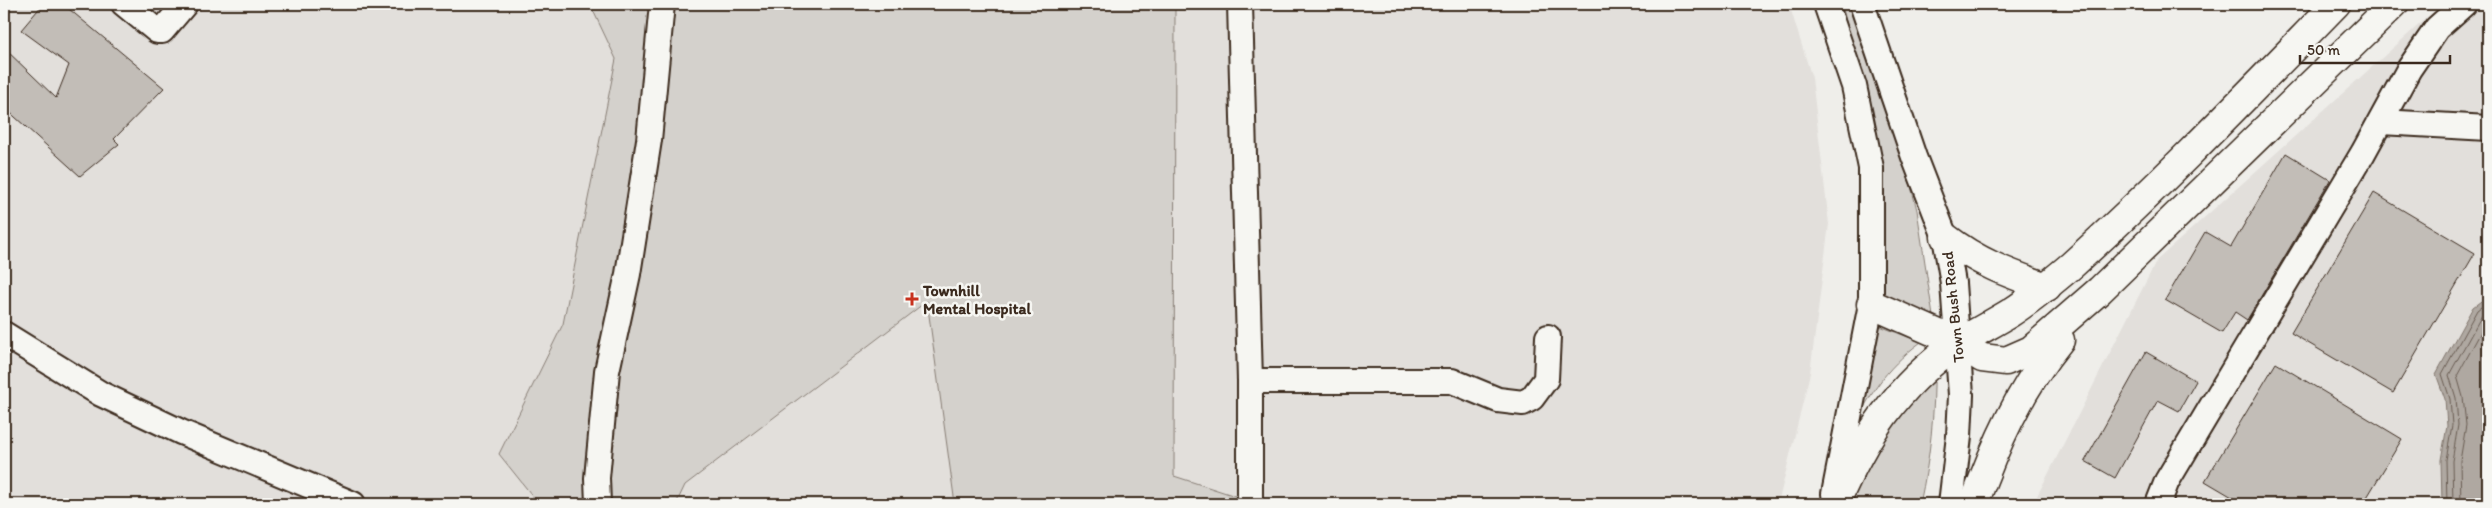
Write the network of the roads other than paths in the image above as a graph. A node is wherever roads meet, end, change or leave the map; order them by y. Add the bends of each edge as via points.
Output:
1 (124, 4) edge
2 (185, 4) edge
3 (662, 4) edge
4 (1240, 4) edge
5 (1826, 4) edge
6 (1862, 4) edge
7 (2336, 4) edge
8 (2394, 4) edge
9 (2464, 4) edge
10 (2380, 122) junction
11 (2488, 128) edge
12 (1945, 236) junction
13 (2047, 287) junction
14 (2100, 290) junction
15 (1871, 304) junction
16 (4, 334) edge
17 (1548, 337) dead end
18 (1959, 343) junction
19 (1250, 381) junction
20 (353, 504) edge
21 (598, 504) edge
22 (1250, 504) edge
23 (1834, 504) edge
24 (1951, 504) edge
25 (1974, 504) edge
26 (2158, 504) edge

1 - 2 street via 157,31 162,31
3 - 21 street via 649,140 628,274 607,371 597,478
4 - 19 street
5 - 15 street via 1854,86 1871,168
6 - 12 street, Town Bush Road via 1914,157
7 - 13 highway via 2152,188
8 - 14 highway
9 - 10 street via 2437,28 2409,69
10 - 11 street
10 - 26 street via 2167,481
12 - 13 highway via 1962,250 2006,274
12 - 18 street, Town Bush Road
13 - 18 highway via 2011,313
14 - 18 highway via 2050,335 2016,358 2006,361 1982,358
14 - 25 highway via 2028,382
15 - 18 highway
15 - 23 street
16 - 20 street via 102,394 181,432
17 - 19 street via 1546,380 1532,398 1523,402 1498,400 1452,381
18 - 23 highway via 1935,360 1879,420
18 - 24 street, Town Bush Road via 1961,411
19 - 22 street

